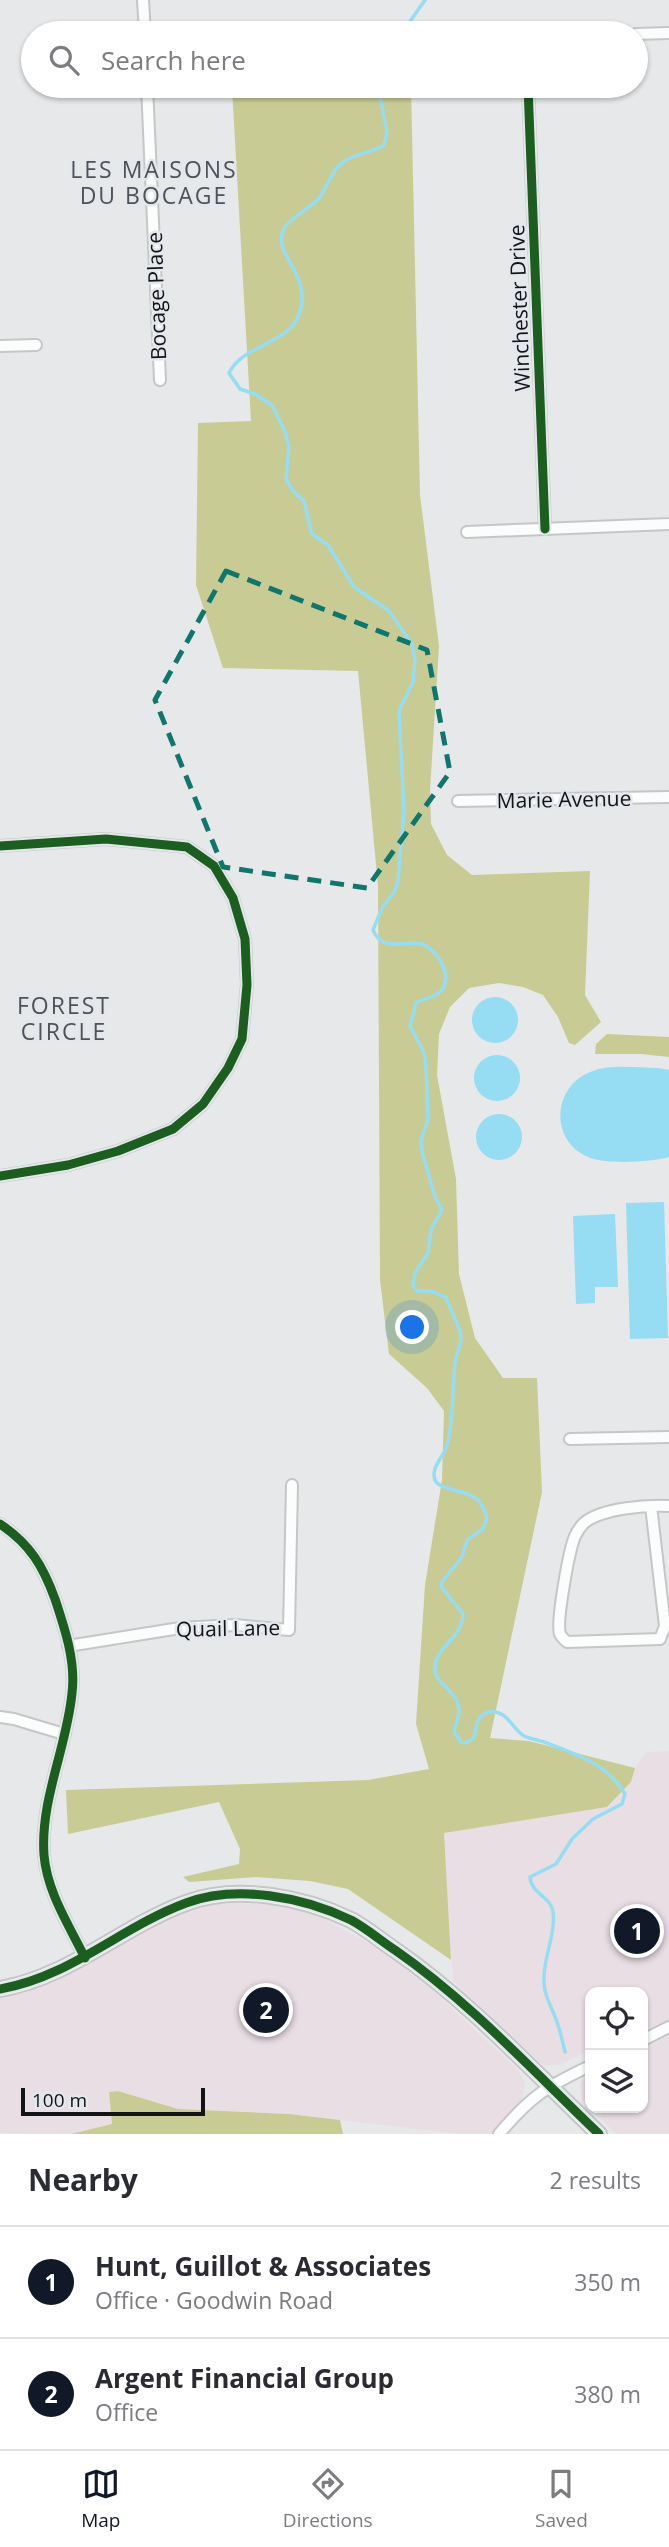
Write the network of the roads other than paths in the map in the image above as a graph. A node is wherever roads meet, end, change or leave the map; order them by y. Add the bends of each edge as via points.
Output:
1 (143, 0) edge
2 (144, 21) edge
3 (669, 33) edge
4 (648, 34) edge
5 (148, 98) edge
6 (528, 98) edge
7 (36, 345) dead end
8 (0, 346) edge
9 (160, 380) dead end
10 (669, 524) edge
11 (545, 529) junction
12 (467, 532) dead end
13 (669, 797) edge
14 (458, 802) dead end
15 (0, 846) edge
16 (0, 1176) edge
17 (669, 1437) edge
18 (570, 1439) dead end
19 (292, 1485) dead end
20 (650, 1506) junction
21 (669, 1506) edge
22 (0, 1524) edge
23 (68, 1646) junction
24 (0, 1717) edge
25 (64, 1734) junction
26 (85, 1958) junction
27 (0, 1989) edge
28 (669, 2027) edge
29 (648, 2038) edge
30 (585, 2068) edge
31 (548, 2086) junction
32 (499, 2134) edge
33 (598, 2134) edge

1 - 2 street
3 - 4 street
5 - 9 street, Bocage Place
6 - 11 street, Winchester Drive
7 - 8 street
10 - 11 street
11 - 12 street
13 - 14 street, Marie Avenue
15 - 16 street via 106,839 187,847 214,866 233,898 245,939 247,985 242,1039 228,1068 203,1104 173,1129 68,1165
17 - 18 street
19 - 23 street, Quail Lane via 289,1630 207,1626
20 - 20 street via 600,1515 576,1533 560,1614 559,1632 568,1642 660,1639 664,1634
20 - 21 street
22 - 23 street via 29,1547 39,1563
23 - 25 street via 73,1691
24 - 25 street
25 - 26 street via 48,1803 44,1853 50,1885
26 - 27 street via 45,1978
26 - 31 street via 155,1916 189,1902 223,1895 263,1895 309,1904 352,1921 431,1975
28 - 29 street
30 - 31 street
31 - 32 street
31 - 33 street

